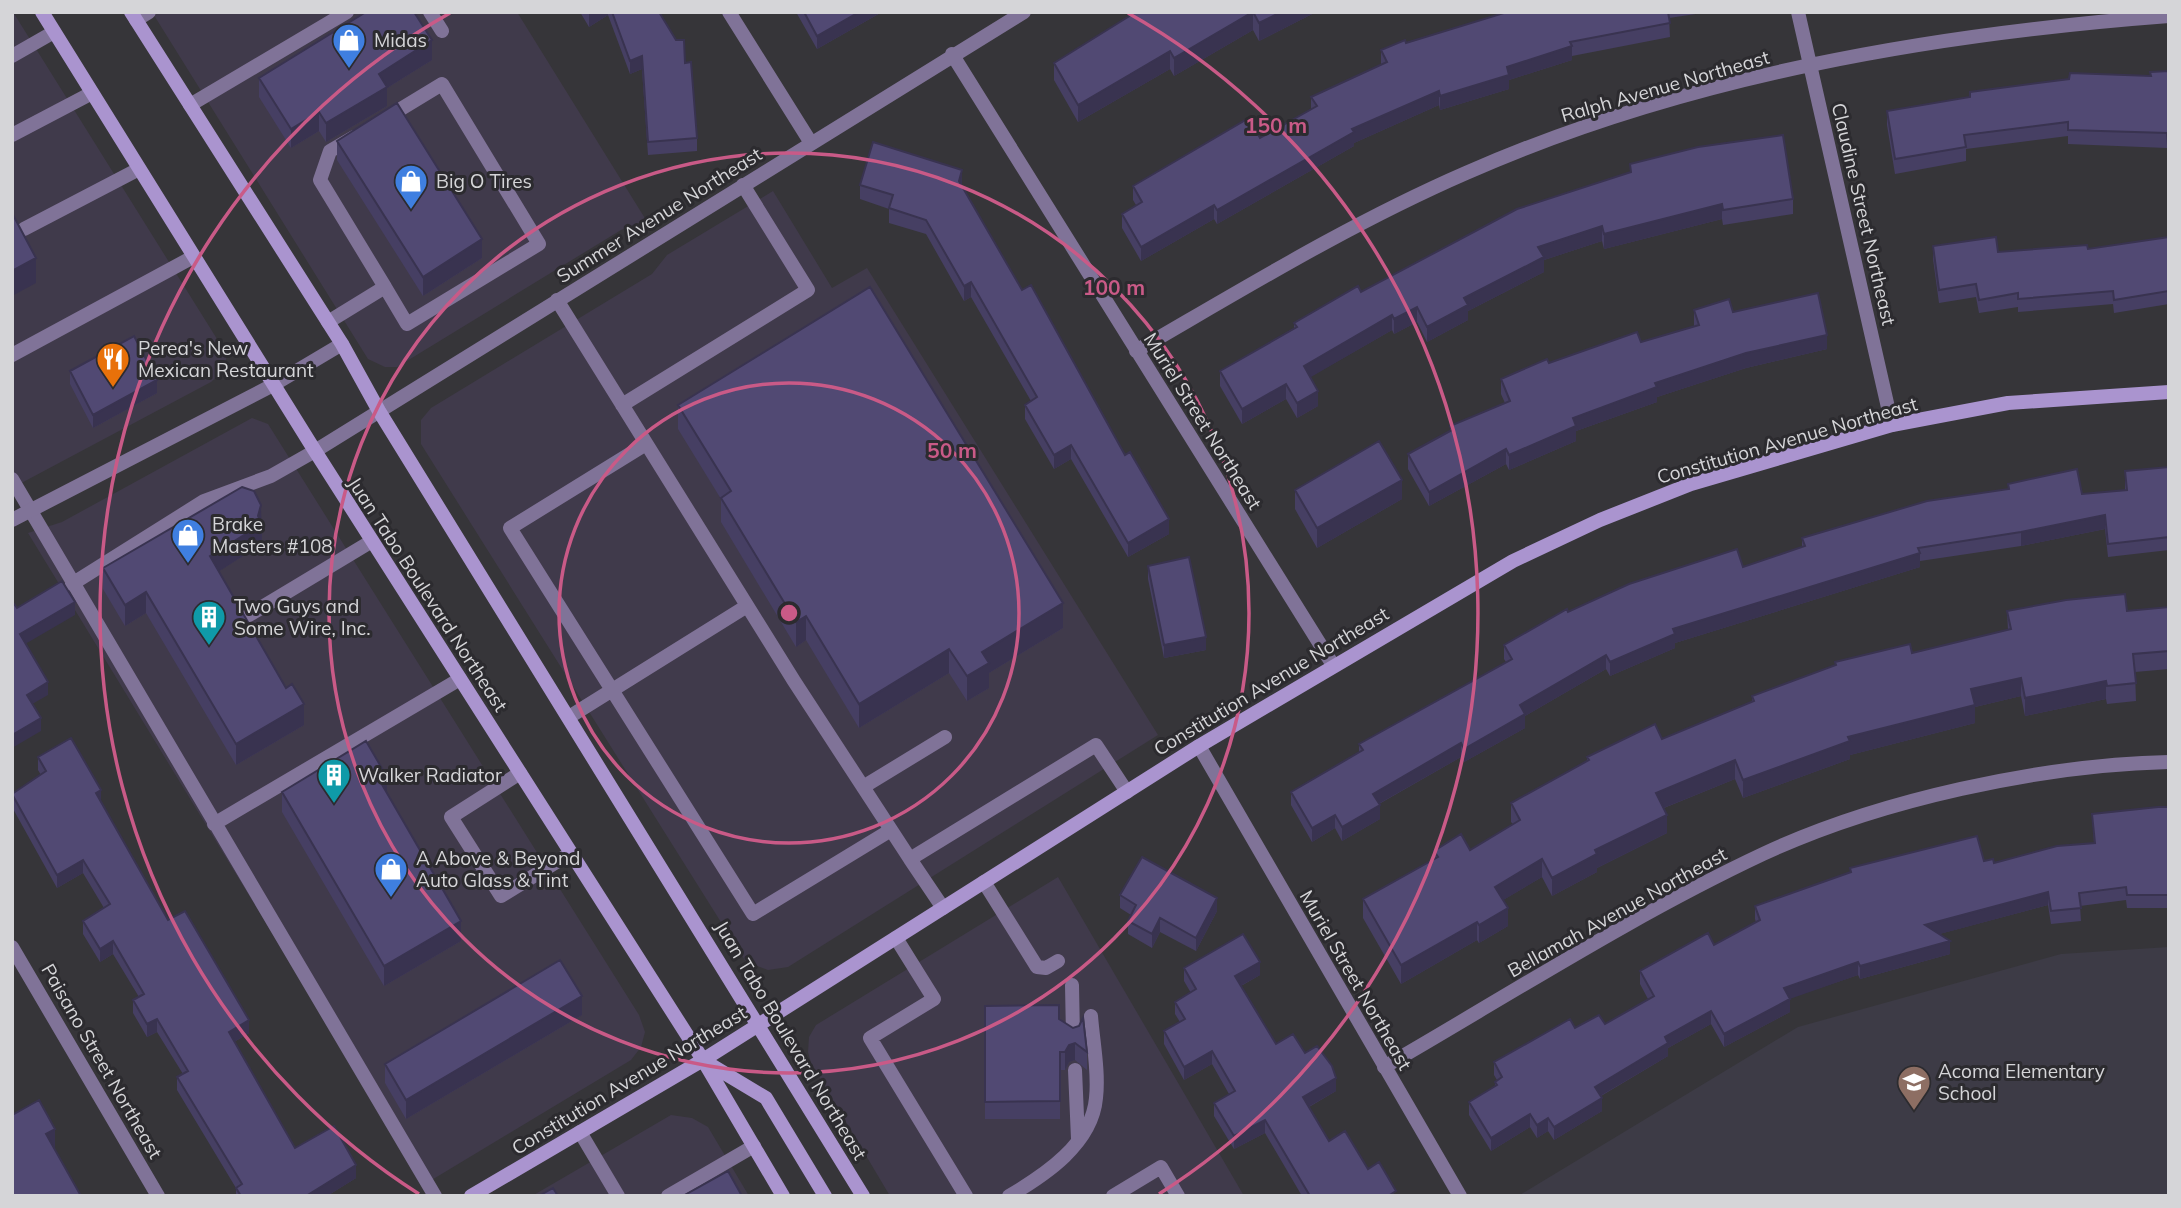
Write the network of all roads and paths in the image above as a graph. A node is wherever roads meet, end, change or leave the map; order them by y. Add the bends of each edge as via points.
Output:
1 (42, 12) edge
2 (347, 12) edge
3 (430, 12) edge
4 (729, 12) edge
5 (1024, 12) edge
6 (1798, 12) edge
7 (139, 15) edge
8 (2169, 16) edge
9 (442, 31) dead end
10 (54, 32) junction
11 (952, 54) junction
12 (12, 55) edge
13 (1810, 65) junction
14 (92, 93) junction
15 (190, 105) junction
16 (12, 135) edge
17 (811, 143) junction
18 (139, 169) junction
19 (743, 186) junction
20 (24, 229) edge
21 (194, 257) junction
22 (385, 288) junction
23 (558, 300) junction
24 (328, 322) junction
25 (342, 344) junction
26 (1136, 351) junction
27 (12, 355) edge
28 (273, 385) junction
29 (2169, 392) edge
30 (622, 405) junction
31 (379, 411) junction
32 (1892, 425) junction
33 (646, 444) junction
34 (315, 451) junction
35 (12, 479) edge
36 (30, 512) junction
37 (12, 520) edge
38 (372, 541) junction
39 (72, 584) junction
40 (747, 606) junction
41 (249, 615) dead end
42 (1333, 664) junction
43 (460, 679) junction
44 (612, 690) junction
45 (569, 717) junction
46 (945, 737) dead end
47 (1199, 746) junction
48 (2169, 762) edge
49 (520, 773) junction
50 (863, 787) junction
51 (1127, 792) junction
52 (214, 824) junction
53 (891, 830) junction
54 (571, 853) junction
55 (911, 859) junction
56 (984, 883) junction
57 (943, 908) junction
58 (896, 938) junction
59 (12, 947) edge
60 (1058, 961) dead end
61 (1072, 985) dead end
62 (1091, 1016) dead end
63 (760, 1024) junction
64 (1073, 1036) edge
65 (703, 1060) junction
66 (1384, 1067) junction
67 (1075, 1070) dead end
68 (580, 1132) junction
69 (1079, 1143) junction
70 (754, 1146) junction
71 (158, 1196) edge
72 (435, 1196) edge
73 (471, 1196) edge
74 (618, 1196) edge
75 (668, 1196) edge
76 (783, 1196) edge
77 (825, 1196) edge
78 (863, 1196) edge
79 (966, 1196) edge
80 (1009, 1196) edge
81 (1113, 1196) edge
82 (1178, 1196) edge
83 (1460, 1196) edge

1 - 10 main road, Juan Tabo Boulevard Northeast
2 - 15 street
3 - 9 street
4 - 17 street
5 - 11 street, Summer Avenue Northeast
6 - 13 street, Claudine Street Northeast
7 - 15 main road, Juan Tabo Boulevard Northeast
8 - 13 street, Ralph Avenue Northeast via 2035,27 1907,45
10 - 12 street
10 - 14 main road, Juan Tabo Boulevard Northeast
11 - 17 street, Summer Avenue Northeast
11 - 26 street, Muriel Street Northeast
13 - 26 street, Ralph Avenue Northeast via 1652,106 1467,172 1347,229
13 - 32 street, Claudine Street Northeast
14 - 16 street
14 - 18 main road, Juan Tabo Boulevard Northeast
15 - 24 main road, Juan Tabo Boulevard Northeast
17 - 19 street, Summer Avenue Northeast
18 - 20 street
18 - 21 main road, Juan Tabo Boulevard Northeast
19 - 23 street, Summer Avenue Northeast
19 - 30 street via 808,290
21 - 27 street
21 - 28 main road, Juan Tabo Boulevard Northeast
22 - 22 street via 407,324 539,244 442,84 330,151 320,180
22 - 24 street
23 - 30 street
23 - 31 street, Summer Avenue Northeast
24 - 25 main road, Juan Tabo Boulevard Northeast
25 - 28 street
25 - 31 main road, Juan Tabo Boulevard Northeast
26 - 42 street, Muriel Street Northeast
28 - 34 main road, Juan Tabo Boulevard Northeast
28 - 36 street
29 - 32 main road, Constitution Avenue Northeast via 2008,403
30 - 33 street
31 - 34 street, Summer Avenue Northeast
31 - 45 main road, Juan Tabo Boulevard Northeast
32 - 42 main road, Constitution Avenue Northeast via 1691,484 1600,520 1513,561
33 - 40 street
33 - 44 street via 510,528
34 - 38 main road, Juan Tabo Boulevard Northeast
34 - 39 street, Summer Avenue Northeast via 271,476 204,501
35 - 36 street
36 - 37 street
36 - 39 street
38 - 41 street
38 - 43 main road, Juan Tabo Boulevard Northeast
39 - 52 street
40 - 44 street
40 - 50 street
42 - 47 main road, Constitution Avenue Northeast
43 - 49 main road, Juan Tabo Boulevard Northeast
43 - 52 street
44 - 45 street
44 - 53 street via 753,914
45 - 63 main road, Juan Tabo Boulevard Northeast
46 - 50 street
47 - 51 main road, Constitution Avenue Northeast
47 - 66 street, Muriel Street Northeast
48 - 66 street, Bellamah Avenue Northeast via 2006,780 1873,813 1765,853 1664,903
49 - 54 main road, Juan Tabo Boulevard Northeast
49 - 54 street via 451,817 501,896
50 - 53 street
51 - 55 street via 1096,745
51 - 56 main road, Constitution Avenue Northeast
52 - 72 street
53 - 55 street
54 - 65 main road, Juan Tabo Boulevard Northeast
55 - 57 street
56 - 57 main road, Constitution Avenue Northeast
56 - 60 street via 1037,967
57 - 58 main road, Constitution Avenue Northeast
58 - 63 main road, Constitution Avenue Northeast
58 - 79 street via 934,999 870,1038
59 - 71 street, Paisano Street Northeast
61 - 64 street
62 - 69 street via 1096,1100
63 - 65 main road, Constitution Avenue Northeast
63 - 78 main road, Juan Tabo Boulevard Northeast
65 - 68 main road, Constitution Avenue Northeast
65 - 70 main road, Juan Tabo Boulevard Northeast
65 - 77 main road via 766,1098
66 - 83 street, Muriel Street Northeast
67 - 69 street
68 - 73 main road, Constitution Avenue Northeast
68 - 74 street
69 - 80 street via 1039,1178
70 - 75 street
70 - 76 main road, Juan Tabo Boulevard Northeast
81 - 82 street via 1161,1167

